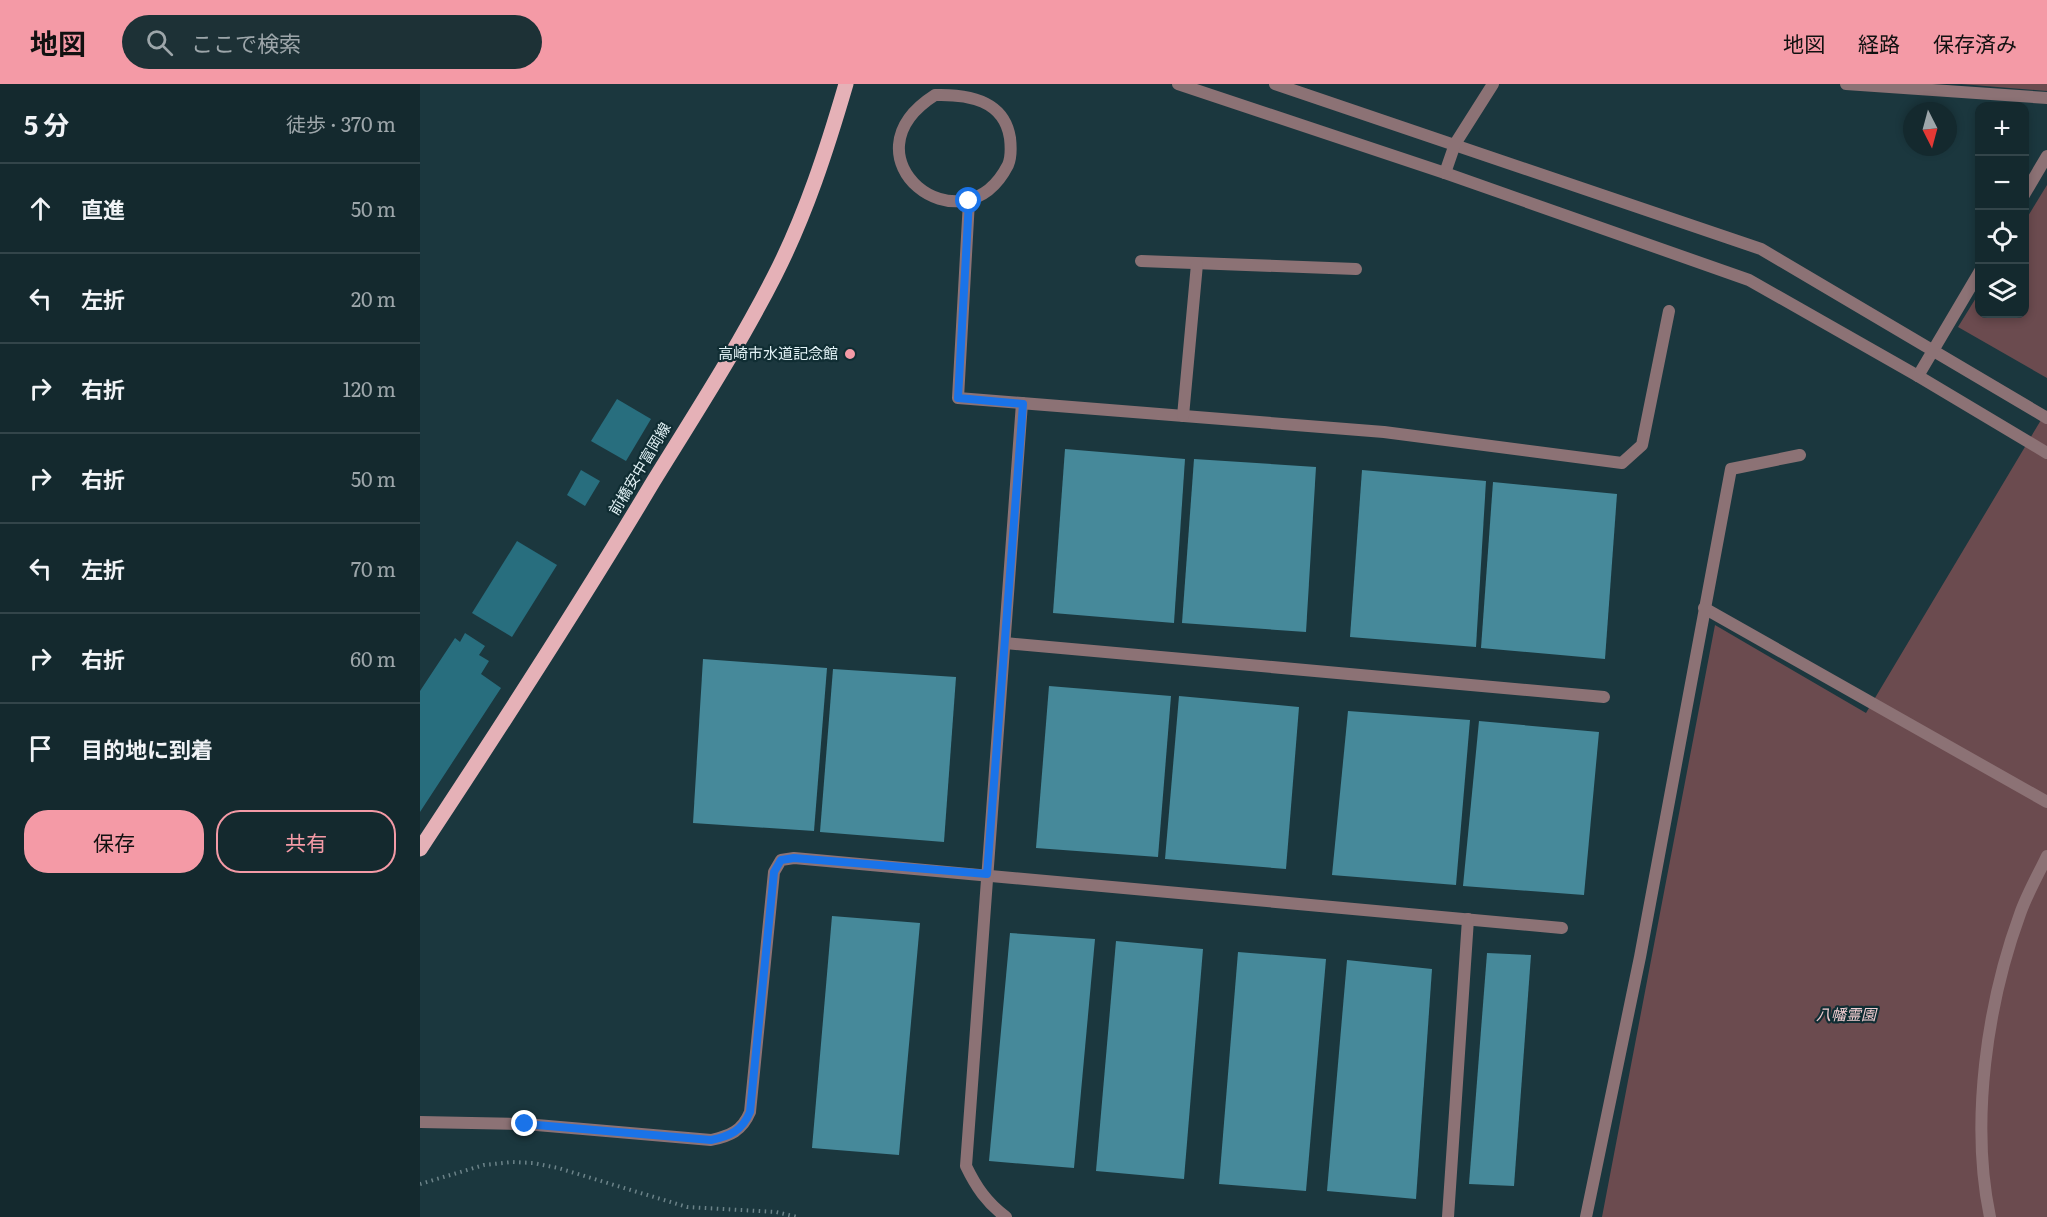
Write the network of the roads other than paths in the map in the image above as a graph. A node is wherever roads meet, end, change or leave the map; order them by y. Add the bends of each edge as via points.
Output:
1 (846, 84) edge
2 (1179, 84) edge
3 (1275, 84) edge
4 (1493, 84) edge
5 (1846, 84) edge
6 (933, 90) edge
7 (2047, 98) edge
8 (1455, 144) junction
9 (2047, 156) edge
10 (1445, 173) junction
11 (2029, 188) edge
12 (969, 201) junction
13 (1141, 261) dead end
14 (1197, 264) junction
15 (1356, 269) dead end
16 (1975, 280) edge
17 (1668, 311) dead end
18 (1933, 351) junction
19 (1918, 376) junction
20 (1023, 404) junction
21 (1183, 416) junction
22 (2047, 418) edge
23 (2047, 453) edge
24 (1800, 455) dead end
25 (1704, 608) junction
26 (1005, 643) junction
27 (1604, 696) dead end
28 (2047, 802) edge
29 (420, 849) edge
30 (2047, 856) edge
31 (987, 874) junction
32 (1468, 919) junction
33 (1562, 928) dead end
34 (420, 1122) edge
35 (1006, 1217) edge
36 (1448, 1217) edge
37 (1586, 1217) edge
38 (1990, 1217) edge

1 - 29 main road, 前橋安中富岡線 via 803,213 748,325 612,550
2 - 10 lane
3 - 8 lane
4 - 8 lane
5 - 7 lane
6 - 12 lane via 901,130 902,164 910,180 927,194 950,202
6 - 12 lane via 989,104 1002,115 1009,130 1009,162 998,183
8 - 10 lane
8 - 18 lane via 1761,249
9 - 11 lane
10 - 19 lane via 1749,280
12 - 20 lane via 958,398
13 - 14 lane
14 - 15 lane
14 - 21 lane
16 - 18 lane
17 - 21 lane via 1642,445 1622,463 1384,432
18 - 19 lane
18 - 22 lane
19 - 23 lane
20 - 21 lane
20 - 26 lane
24 - 25 lane via 1731,469
25 - 28 lane
25 - 37 lane via 1640,957
26 - 27 lane
26 - 31 lane
30 - 38 lane via 2006,956 1988,1036 1983,1161
31 - 32 lane
31 - 34 lane via 781,860 774,872 750,1112 746,1123 726,1137 711,1140 525,1124
31 - 35 lane via 966,1166 991,1206
32 - 33 lane
32 - 36 lane

